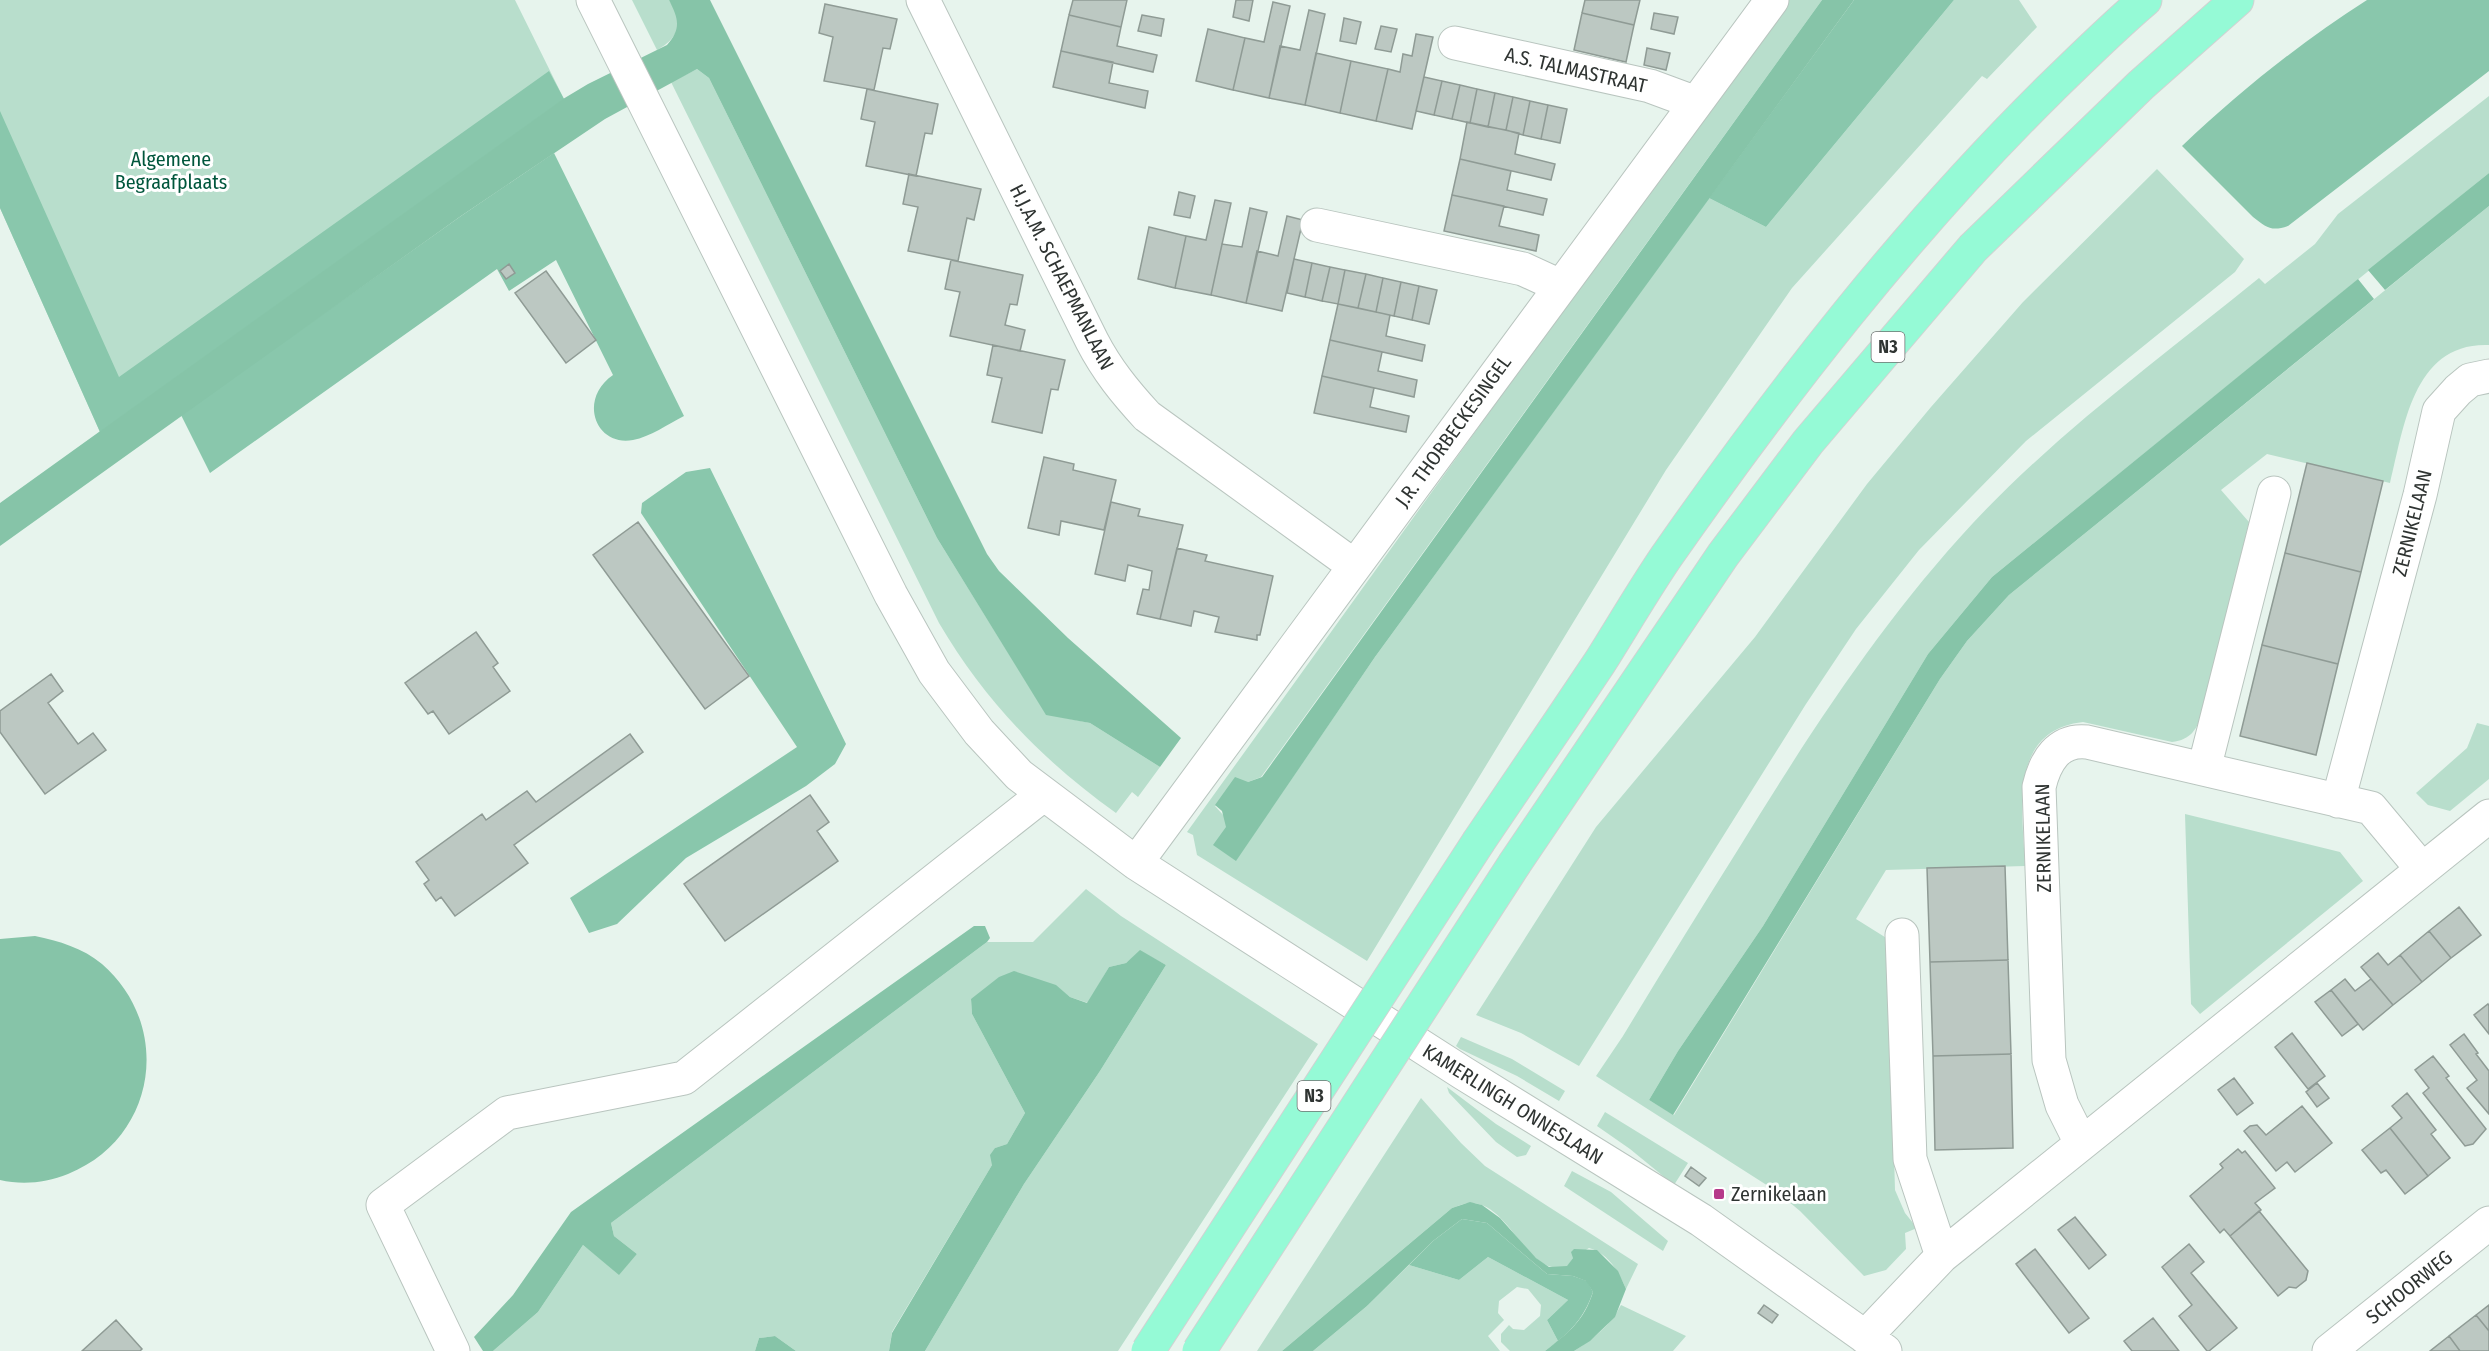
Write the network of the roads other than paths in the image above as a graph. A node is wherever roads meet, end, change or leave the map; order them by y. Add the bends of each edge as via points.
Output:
1 (593, 0) edge
2 (923, 0) edge
3 (1772, 0) edge
4 (2145, 0) edge
5 (2236, 2) edge
6 (2128, 11) edge
7 (1455, 43) dead end
8 (1696, 103) junction
9 (1317, 225) dead end
10 (1560, 286) junction
11 (2489, 376) edge
12 (2274, 493) dead end
13 (1353, 565) junction
14 (2204, 769) junction
15 (1044, 794) junction
16 (2338, 801) junction
17 (2489, 816) edge
18 (1136, 863) junction
19 (2422, 869) junction
20 (1902, 935) dead end
21 (2081, 1143) junction
22 (2489, 1223) edge
23 (1942, 1256) junction
24 (1875, 1344) edge
25 (453, 1351) edge
26 (1148, 1351) edge
27 (1200, 1351) edge
28 (2330, 1351) edge

1 - 15 street, KAMERLINGH ONNESLAAN via 891,595 934,672 994,748
2 - 13 street, H.J.A.M. SCHAEPMANLAAN via 1095,347 1123,390 1147,416
3 - 8 street, J.R. THORBECKESINGEL
4 - 6 main road, N3
5 - 27 main road, N3, bridge via 2141,85 1974,248 1808,442 1723,555 1515,864
6 - 26 main road, N3, bridge via 1921,226 1779,401 1665,559
7 - 8 street, A.S. TALMASTRAAT via 1650,86
8 - 10 street, J.R. THORBECKESINGEL
9 - 10 street via 1523,269
10 - 13 street, J.R. THORBECKESINGEL
11 - 16 street, ZERNIKELAAN via 2470,380 2439,411
12 - 14 street
13 - 18 street, J.R. THORBECKESINGEL
14 - 16 street, ZERNIKELAAN
14 - 21 street, ZERNIKELAAN via 2079,741 2062,747 2042,773 2049,1060 2062,1105
15 - 18 street, KAMERLINGH ONNESLAAN
15 - 25 street via 684,1078 507,1113 383,1205
16 - 19 street, ZERNIKELAAN via 2371,807
17 - 19 street
18 - 24 street, KAMERLINGH ONNESLAAN via 1462,1073 1701,1220
19 - 21 street
20 - 23 street via 1910,1159
21 - 23 street
22 - 28 street, SCHOORWEG
23 - 24 street

